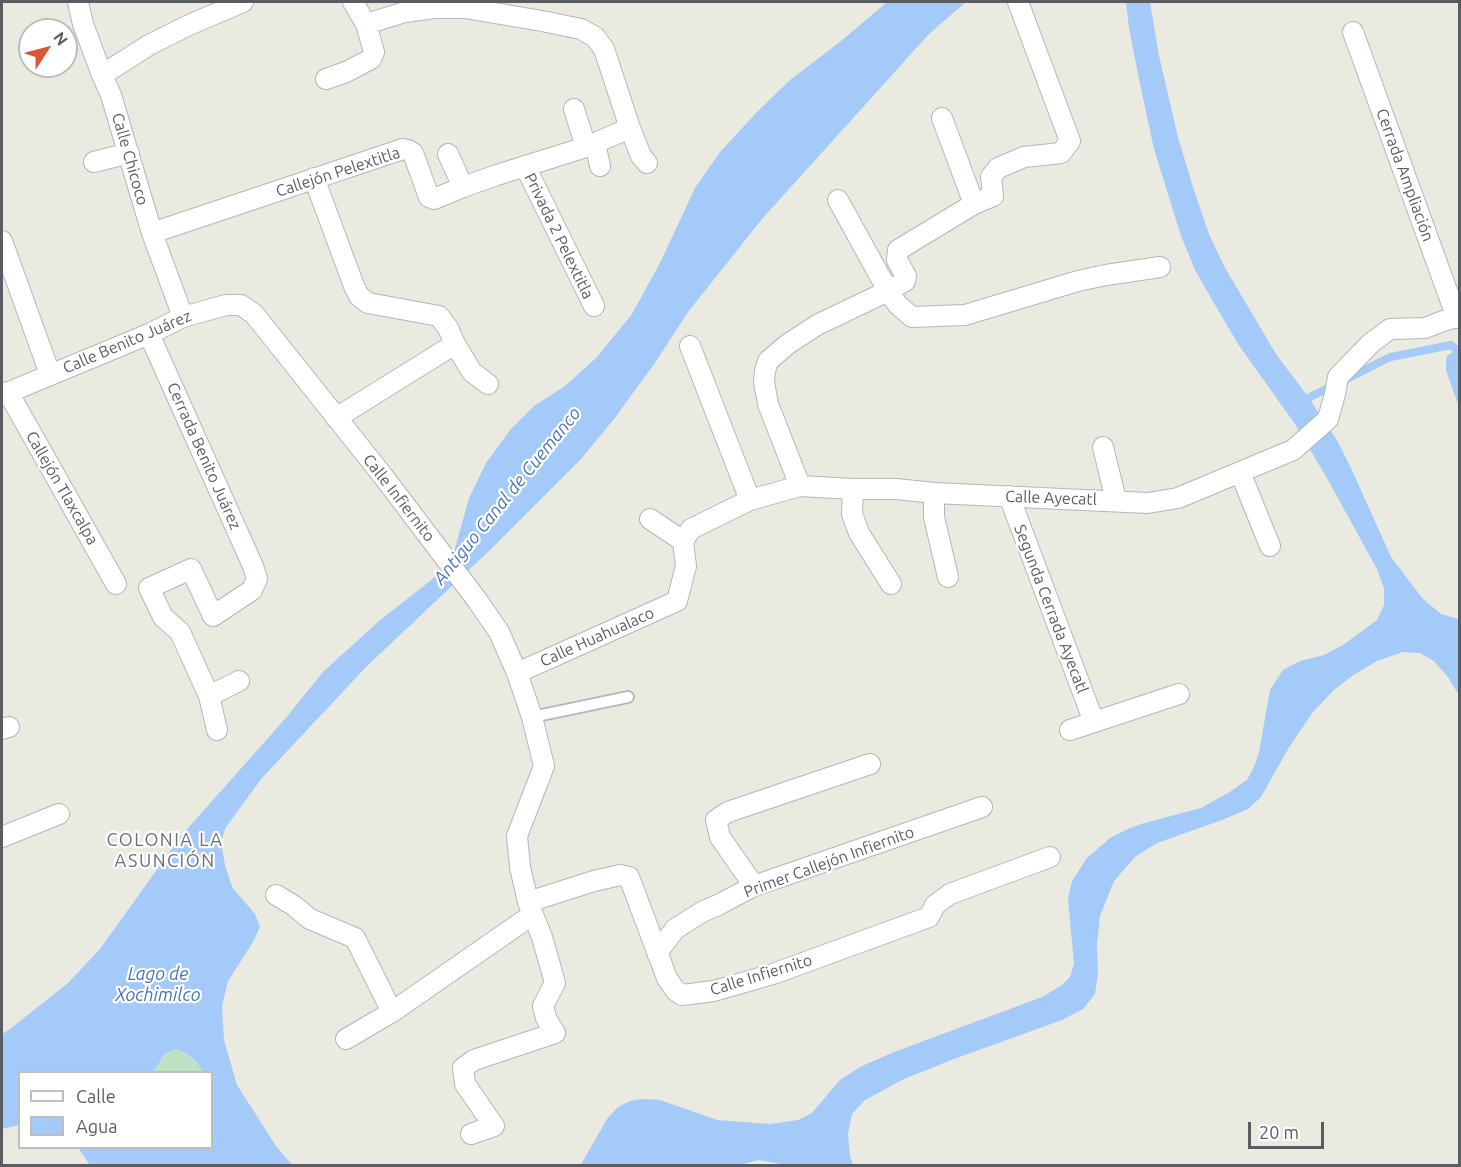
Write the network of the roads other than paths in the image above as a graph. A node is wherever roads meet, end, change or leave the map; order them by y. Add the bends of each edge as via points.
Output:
1 (78, 2) edge
2 (243, 2) edge
3 (353, 2) edge
4 (1018, 2) edge
5 (366, 24) junction
6 (1353, 32) dead end
7 (102, 75) junction
8 (326, 79) dead end
9 (574, 109) dead end
10 (942, 118) dead end
11 (630, 128) junction
12 (591, 145) junction
13 (129, 153) junction
14 (448, 154) dead end
15 (94, 162) dead end
16 (647, 163) dead end
17 (525, 166) junction
18 (600, 166) dead end
19 (314, 178) junction
20 (463, 187) junction
21 (838, 200) dead end
22 (974, 204) junction
23 (152, 233) junction
24 (2, 241) edge
25 (1160, 267) dead end
26 (888, 291) junction
27 (594, 306) dead end
28 (254, 314) joint
29 (183, 317) junction
30 (1458, 317) edge
31 (149, 334) junction
32 (455, 344) junction
33 (690, 346) dead end
34 (50, 374) junction
35 (488, 384) dead end
36 (5, 394) edge
37 (336, 418) junction
38 (1103, 447) dead end
39 (1240, 472) junction
40 (800, 486) junction
41 (853, 489) junction
42 (934, 493) junction
43 (1009, 496) junction
44 (750, 500) junction
45 (1116, 500) junction
46 (651, 519) dead end
47 (683, 541) junction
48 (1270, 546) dead end
49 (948, 577) dead end
50 (891, 584) dead end
51 (116, 585) dead end
52 (517, 673) junction
53 (239, 681) dead end
54 (1179, 694) dead end
55 (208, 696) junction
56 (628, 696) dead end
57 (532, 717) junction
58 (1094, 722) junction
59 (217, 730) dead end
60 (1070, 730) dead end
61 (870, 764) dead end
62 (982, 807) dead end
63 (59, 814) dead end
64 (2, 837) edge
65 (1050, 857) dead end
66 (754, 886) junction
67 (276, 895) dead end
68 (530, 908) junction
69 (657, 953) junction
70 (392, 1012) junction
71 (346, 1039) dead end
72 (471, 1134) dead end

1 - 7 street, Calle Chicoco via 82,24
2 - 7 street via 149,45
3 - 5 street
4 - 22 street via 1070,141 1061,153 1024,157 998,168 991,177 993,196
5 - 8 street via 374,52 371,59
5 - 11 street via 405,12 465,8 581,29 604,49
6 - 30 street, Cerrada Ampliación
7 - 13 street, Calle Chicoco
9 - 12 street
10 - 22 street
11 - 12 street, Callejón Pelextitla
11 - 16 street
12 - 17 street, Callejón Pelextitla
12 - 18 street
13 - 15 street
13 - 23 street, Calle Chicoco
14 - 20 street
17 - 20 street, Callejón Pelextitla
17 - 27 street, Privada 2 Pelextitla
19 - 20 street, Callejón Pelextitla via 403,149 413,153 429,198
19 - 23 street, Callejón Pelextitla
19 - 32 street via 359,296 368,303 439,316
21 - 26 street
22 - 26 street via 897,250 905,281
23 - 29 street, Calle Chicoco
24 - 34 street
25 - 26 street via 1106,274 965,315 912,317
26 - 40 street via 818,325 768,361 764,382 768,404
28 - 29 street, Calle Benito Juárez via 241,305 226,305
28 - 37 street, Calle Infiernito
29 - 31 street, Calle Benito Juárez
30 - 39 street, Calle Ayecatl via 1425,328 1390,329 1371,343 1337,385 1328,419 1293,450
31 - 34 street, Calle Benito Juárez
31 - 55 street, Cerrada Benito Juárez via 257,579 252,590 213,616 191,569 149,588 163,617 180,632
32 - 35 street via 472,372
32 - 37 street
33 - 44 street
34 - 36 street, Calle Benito Juárez
36 - 51 street, Callejón Tlaxcalpa
37 - 52 street, Calle Infiernito via 499,632
38 - 45 street
39 - 45 street, Calle Ayecatl via 1178,498 1148,503
39 - 48 street
40 - 41 street, Calle Ayecatl
40 - 44 street, Calle Ayecatl
41 - 42 street, Calle Ayecatl
41 - 50 street via 852,514 859,532
42 - 43 street, Calle Ayecatl
42 - 49 street via 934,517
43 - 45 street, Calle Ayecatl
43 - 58 street, Segunda Cerrada Ayecatl
44 - 47 street, Calle Ayecatl via 691,529
46 - 47 street
47 - 52 street, Calle Huahualaco via 686,566 677,601
52 - 57 street, Calle Infiernito
53 - 55 street
54 - 58 street
55 - 59 street
56 - 57 lane
57 - 68 street, Calle Infiernito via 544,766 517,836
58 - 60 street
61 - 66 street via 728,812 716,820 720,837
62 - 66 street, Primer Callejón Infiernito
63 - 64 street
65 - 69 street, Calle Infiernito via 950,894 935,905 929,917 714,992 682,995 667,978
66 - 69 street, Primer Callejón Infiernito via 675,929
67 - 70 street via 310,919 356,938
68 - 69 street, Calle Infiernito via 594,881 620,875 629,877
68 - 70 street
68 - 72 street, Calle Infiernito via 555,983 543,1006 555,1033 474,1060 463,1068 465,1084 494,1126
70 - 71 street

